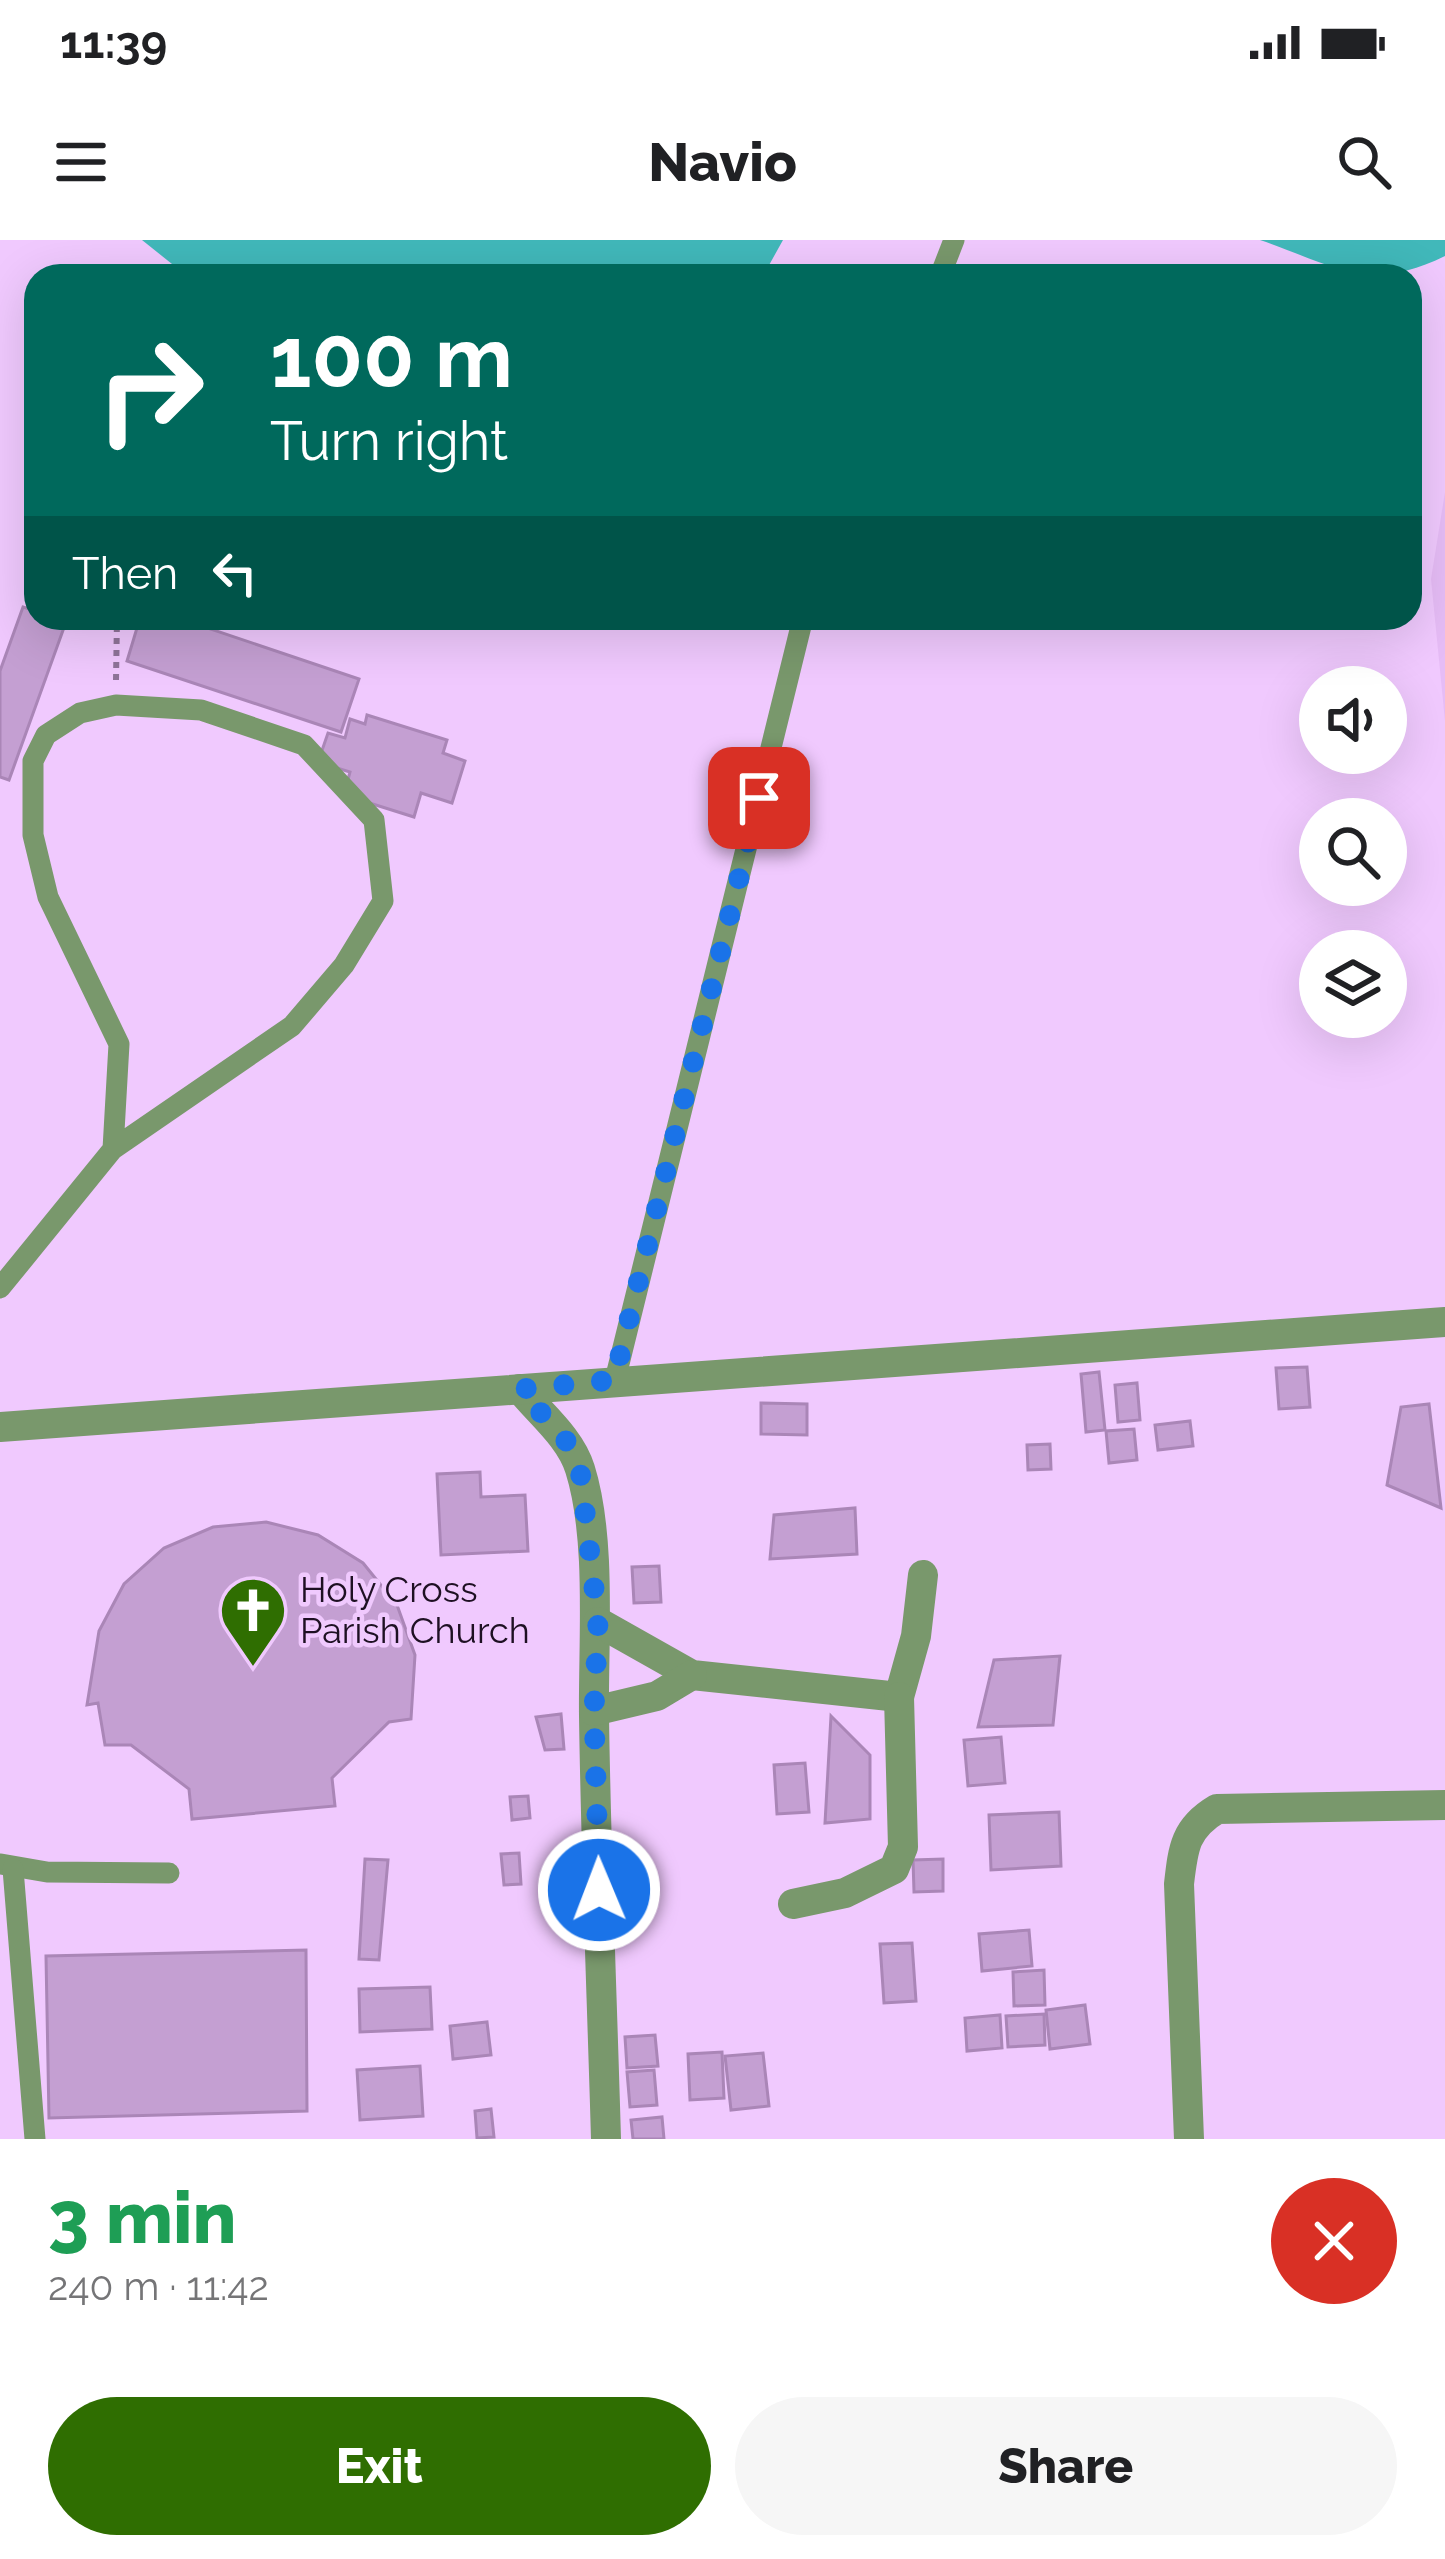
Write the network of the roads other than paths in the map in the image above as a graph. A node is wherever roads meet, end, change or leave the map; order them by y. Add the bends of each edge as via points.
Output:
1 (800, 630) edge
2 (113, 1150) junction
3 (0, 1288) edge
4 (1445, 1322) edge
5 (614, 1380) junction
6 (520, 1389) junction
7 (0, 1427) edge
8 (923, 1575) dead end
9 (598, 1622) junction
10 (692, 1675) junction
11 (899, 1696) junction
12 (594, 1711) junction
13 (1445, 1804) edge
14 (7, 1866) edge
15 (169, 1874) dead end
16 (793, 1904) dead end
17 (35, 2139) edge
18 (606, 2139) edge
19 (1189, 2139) edge

1 - 5 lane
2 - 2 lane via 119,1044 48,897 29,794 34,760 46,735 80,713 116,705 201,710 304,745 374,820 383,901 344,965 292,1026
2 - 3 lane
4 - 5 street
5 - 6 street
6 - 7 street
6 - 9 street via 580,1469
8 - 11 street
9 - 10 street
9 - 12 street
10 - 11 street
10 - 12 street via 657,1696
11 - 16 street via 903,1847 894,1868 845,1893
12 - 18 street
13 - 19 street via 1217,1809 1197,1821 1183,1844 1179,1884
14 - 15 lane
14 - 17 lane

